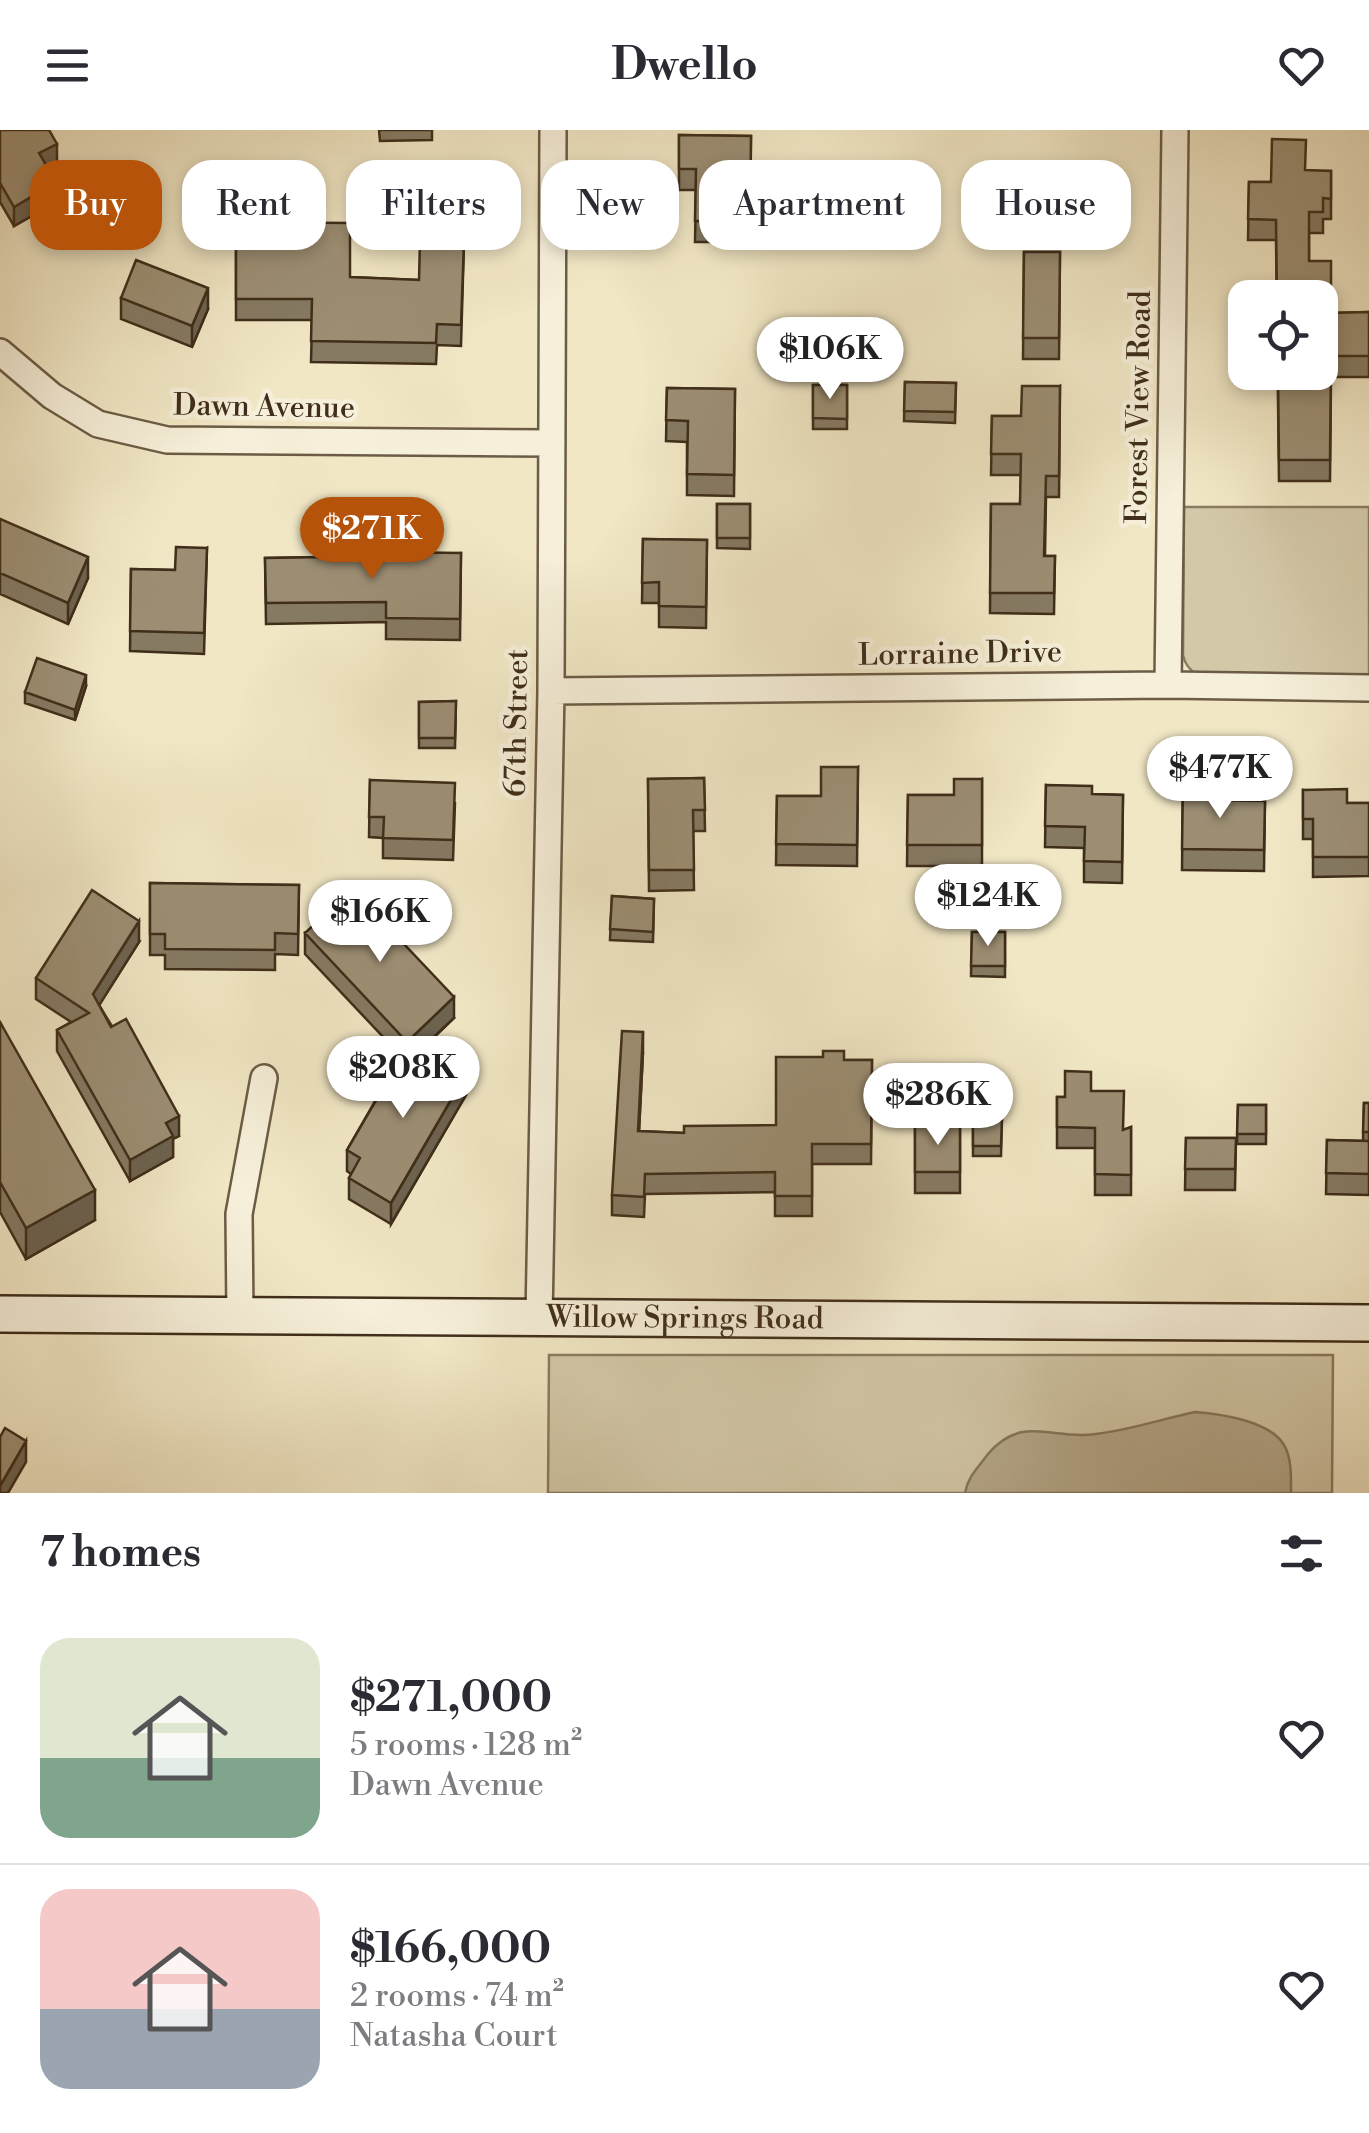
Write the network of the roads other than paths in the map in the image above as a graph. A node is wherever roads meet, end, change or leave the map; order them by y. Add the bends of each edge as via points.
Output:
1 (553, 130) edge
2 (1174, 130) edge
3 (0, 352) edge
4 (552, 443) junction
5 (1168, 685) junction
6 (1369, 688) edge
7 (551, 690) junction
8 (264, 1078) dead end
9 (0, 1314) edge
10 (240, 1316) junction
11 (539, 1317) junction
12 (1369, 1323) edge

1 - 4 street, 67th Street
2 - 5 street, Forest View Road
3 - 4 street, Dawn Avenue via 98,424 167,440
4 - 7 street, 67th Street
5 - 6 street, Lorraine Drive
5 - 7 street, Lorraine Drive
7 - 11 street, 67th Street
8 - 10 street via 239,1214
9 - 10 main road, Willow Springs Road
10 - 11 main road, Willow Springs Road
11 - 12 main road, Willow Springs Road

